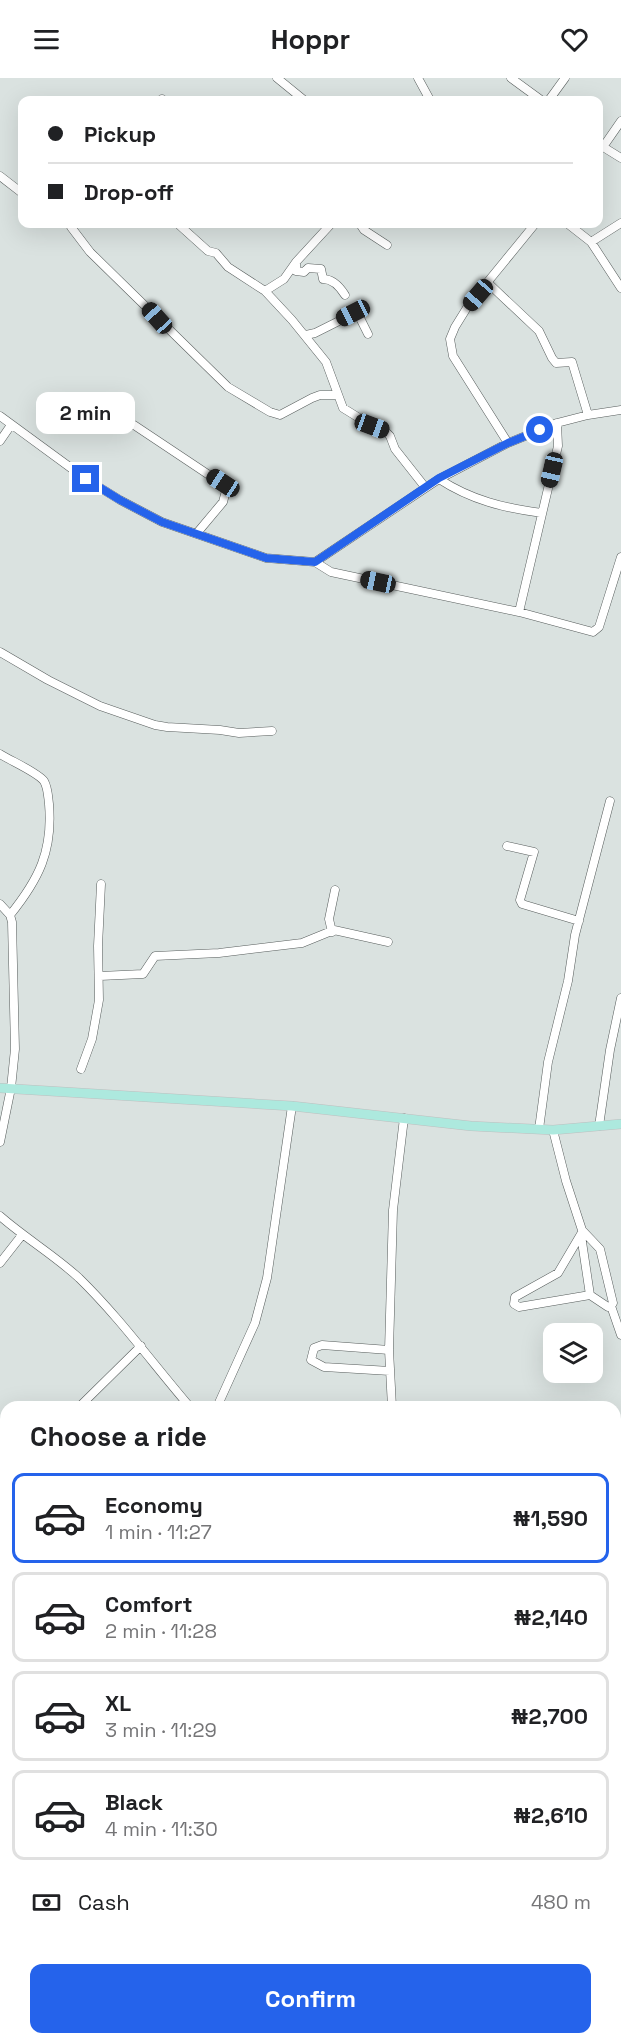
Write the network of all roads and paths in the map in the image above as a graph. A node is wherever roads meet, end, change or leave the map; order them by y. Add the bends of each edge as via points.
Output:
1 (276, 78) edge
2 (418, 78) edge
3 (511, 78) edge
4 (565, 78) edge
5 (299, 96) edge
6 (428, 96) edge
7 (536, 96) edge
8 (552, 96) edge
9 (621, 121) edge
10 (603, 144) edge
11 (603, 147) edge
12 (621, 158) edge
13 (0, 176) edge
14 (18, 190) edge
15 (621, 223) edge
16 (72, 228) edge
17 (182, 228) edge
18 (328, 228) edge
19 (363, 228) edge
20 (532, 228) edge
21 (573, 228) edge
22 (591, 242) junction
23 (387, 244) dead end
24 (296, 262) junction
25 (488, 283) junction
26 (621, 288) edge
27 (265, 291) junction
28 (345, 294) dead end
29 (368, 334) dead end
30 (306, 335) junction
31 (337, 395) junction
32 (621, 410) edge
33 (588, 415) junction
34 (0, 416) edge
35 (556, 423) junction
36 (11, 425) junction
37 (134, 425) dead end
38 (0, 441) edge
39 (508, 443) junction
40 (439, 478) junction
41 (425, 487) junction
42 (542, 513) junction
43 (197, 533) junction
44 (621, 557) edge
45 (315, 562) junction
46 (612, 583) junction
47 (621, 588) edge
48 (519, 612) junction
49 (0, 652) edge
50 (272, 731) dead end
51 (0, 754) edge
52 (610, 801) dead end
53 (507, 846) dead end
54 (101, 884) dead end
55 (335, 890) dead end
56 (0, 904) edge
57 (10, 915) junction
58 (579, 921) junction
59 (332, 932) junction
60 (388, 942) dead end
61 (100, 976) junction
62 (621, 998) edge
63 (81, 1069) dead end
64 (0, 1088) edge
65 (11, 1088) junction
66 (292, 1106) junction
67 (404, 1118) junction
68 (621, 1124) edge
69 (598, 1126) junction
70 (539, 1129) junction
71 (553, 1130) junction
72 (0, 1142) edge
73 (0, 1216) edge
74 (581, 1233) junction
75 (22, 1235) junction
76 (0, 1263) edge
77 (590, 1295) junction
78 (611, 1306) junction
79 (621, 1335) edge
80 (141, 1346) junction
81 (389, 1350) junction
82 (390, 1371) junction
83 (85, 1401) edge
84 (185, 1401) edge
85 (220, 1401) edge
86 (392, 1401) edge

1 - 5 street
2 - 6 street
3 - 7 street
4 - 8 street
9 - 10 street
11 - 12 street
13 - 14 street
15 - 22 street
16 - 31 street via 90,252 228,387 280,415 320,395
17 - 27 street via 228,267
18 - 24 street
19 - 23 street
20 - 25 street
21 - 22 street
22 - 26 street
24 - 27 street via 284,279
24 - 28 street via 296,271 321,269 323,279
25 - 33 street via 539,331 556,363 572,362
25 - 39 street via 468,306 450,339 453,356
27 - 30 street
29 - 30 street via 357,312
30 - 31 street via 326,362
31 - 41 street via 347,412 390,436 395,449
32 - 33 street
33 - 35 street
34 - 36 street
35 - 39 street
35 - 42 street via 558,446
36 - 38 street
36 - 43 street via 120,500 162,522
37 - 43 street via 227,487 223,502
39 - 40 street
40 - 41 street
40 - 42 street via 491,505
41 - 45 street
42 - 48 street
43 - 45 street via 266,558
44 - 46 street
45 - 48 street via 331,572
46 - 47 street
46 - 48 street via 596,631
49 - 50 street via 100,706 167,728
51 - 57 street via 42,779 48,791 45,860
52 - 58 street
53 - 58 street via 534,852 522,904
54 - 61 street
55 - 59 street via 329,919
56 - 57 street
57 - 65 street via 15,1049
58 - 70 street via 548,1062
59 - 60 street
59 - 61 street via 302,943 155,956 143,974
61 - 63 street via 92,1039
62 - 69 street
64 - 65 main road
65 - 66 main road
65 - 72 street
66 - 67 main road
66 - 85 street via 267,1278 255,1323
67 - 70 main road
67 - 81 street via 393,1210
68 - 69 main road
69 - 71 main road
70 - 71 main road
71 - 74 street
73 - 75 street
74 - 77 street
74 - 77 street via 558,1273 515,1297 514,1304 519,1307
74 - 78 street via 600,1246
75 - 76 street
75 - 80 street via 58,1259
77 - 78 street
78 - 79 street
80 - 83 street
80 - 84 street
81 - 82 street
81 - 82 street via 322,1345 314,1348 311,1360 324,1367
82 - 86 street

